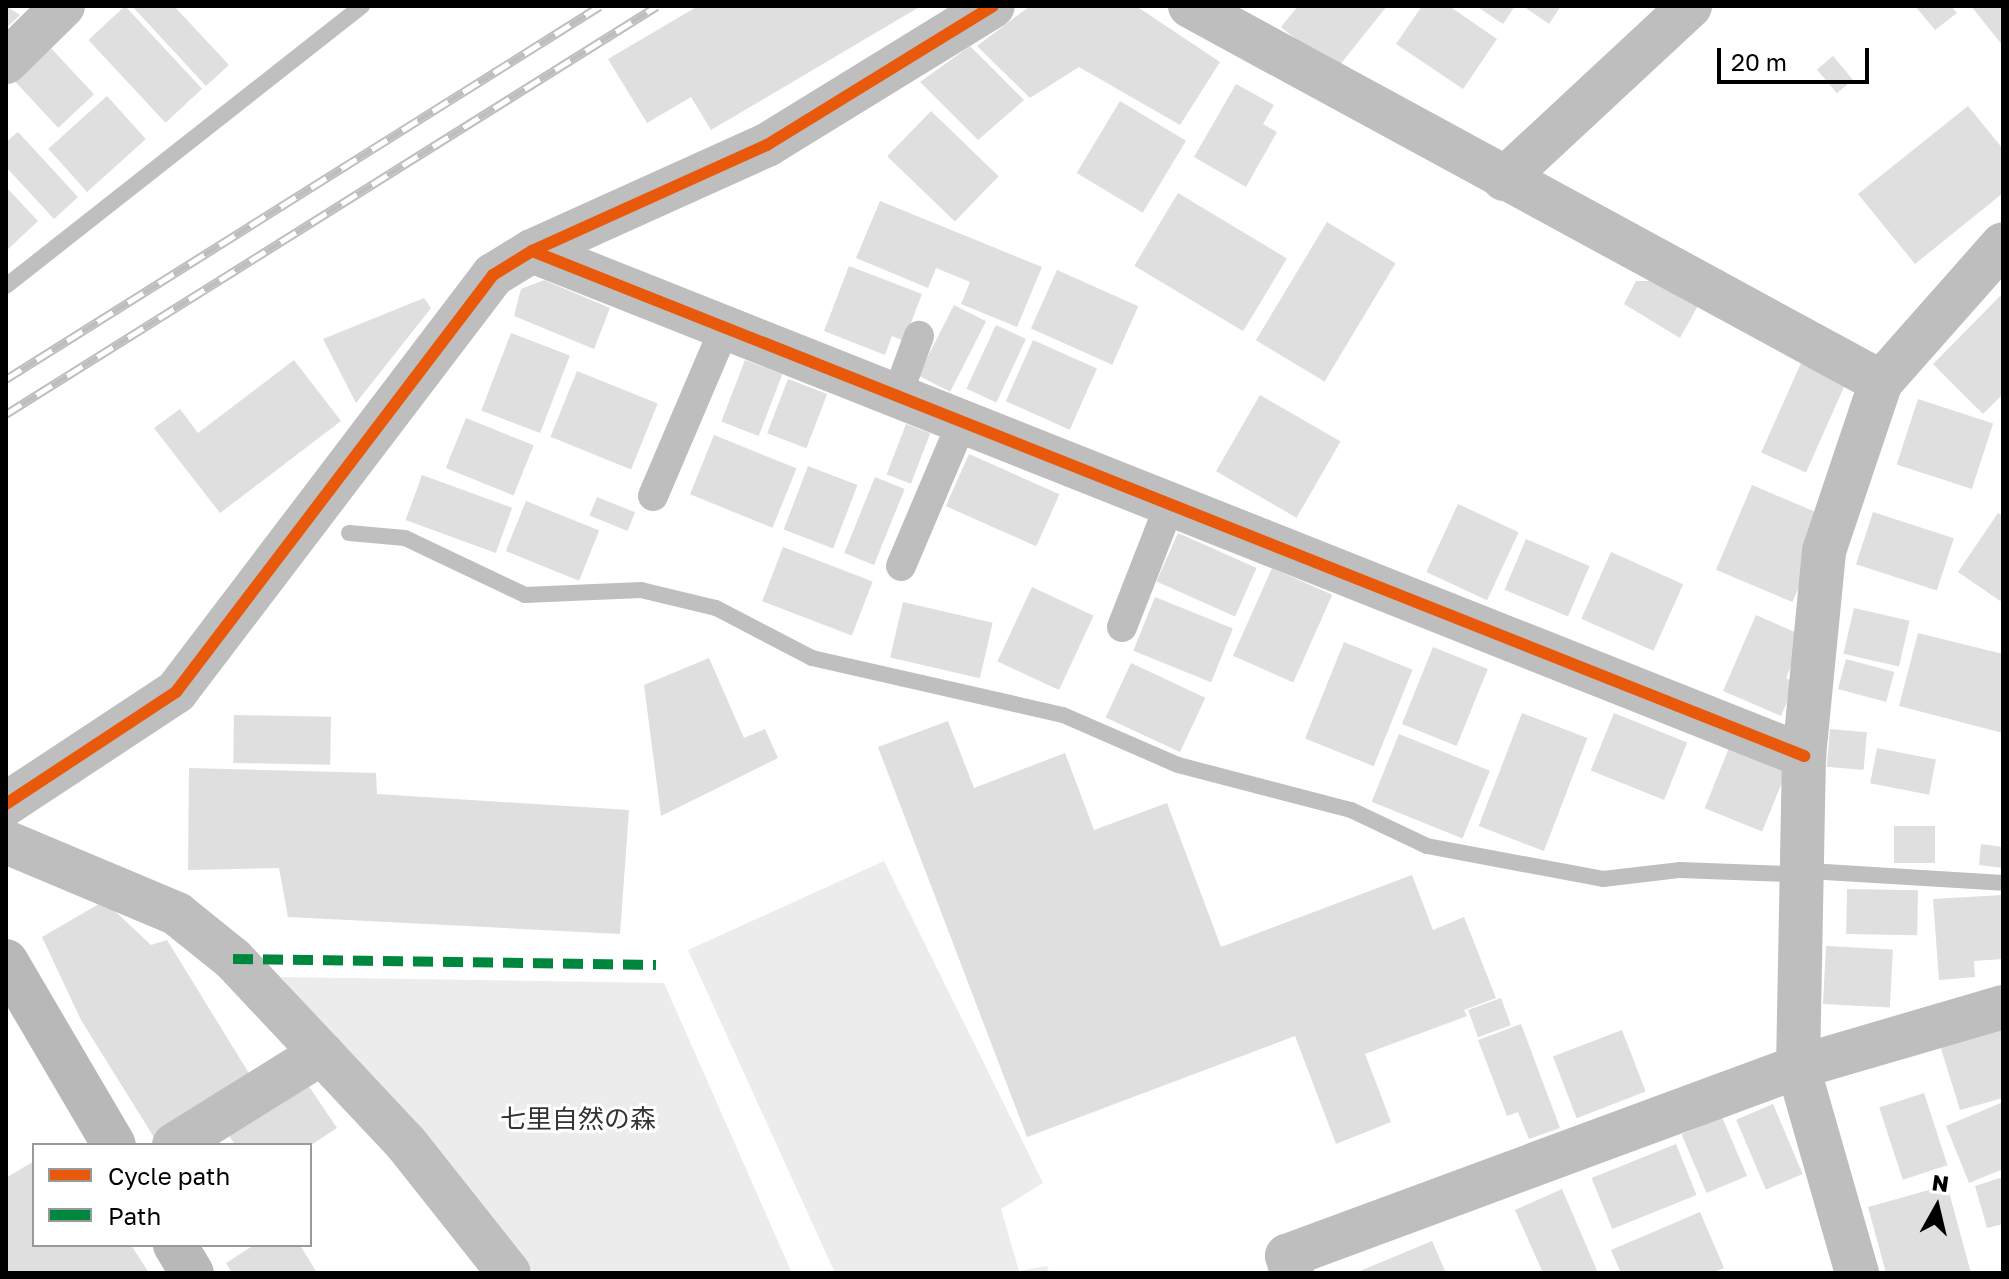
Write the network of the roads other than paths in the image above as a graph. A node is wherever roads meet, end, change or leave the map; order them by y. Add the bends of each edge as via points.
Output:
1 (63, 6) edge
2 (993, 6) edge
3 (1190, 6) edge
4 (1690, 6) edge
5 (6, 62) edge
6 (1504, 179) junction
7 (2003, 244) edge
8 (532, 251) junction
9 (725, 327) junction
10 (919, 336) dead end
11 (1881, 382) junction
12 (897, 396) junction
13 (962, 422) junction
14 (653, 496) dead end
15 (1170, 504) junction
16 (901, 566) dead end
17 (1122, 627) dead end
18 (1804, 756) junction
19 (6, 804) edge
20 (6, 842) edge
21 (6, 961) edge
22 (2003, 1007) edge
23 (322, 1053) junction
24 (1798, 1067) junction
25 (113, 1143) edge
26 (177, 1143) edge
27 (176, 1247) edge
28 (192, 1273) edge
29 (509, 1273) edge
30 (1292, 1273) edge
31 (1857, 1273) edge

1 - 5 street
2 - 8 street via 767,145
3 - 6 street
4 - 6 street
6 - 11 street
7 - 11 street
8 - 9 street
8 - 19 street via 493,275 176,692
9 - 12 street
9 - 14 lane
10 - 12 lane
11 - 18 street via 1824,551
12 - 13 street
13 - 15 street
13 - 16 lane
15 - 17 lane
15 - 18 street
18 - 24 street
20 - 23 street via 177,914 233,959
21 - 25 street
22 - 24 street
23 - 26 street
23 - 29 street via 405,1142
24 - 30 street via 1287,1256
24 - 31 street
27 - 28 street

